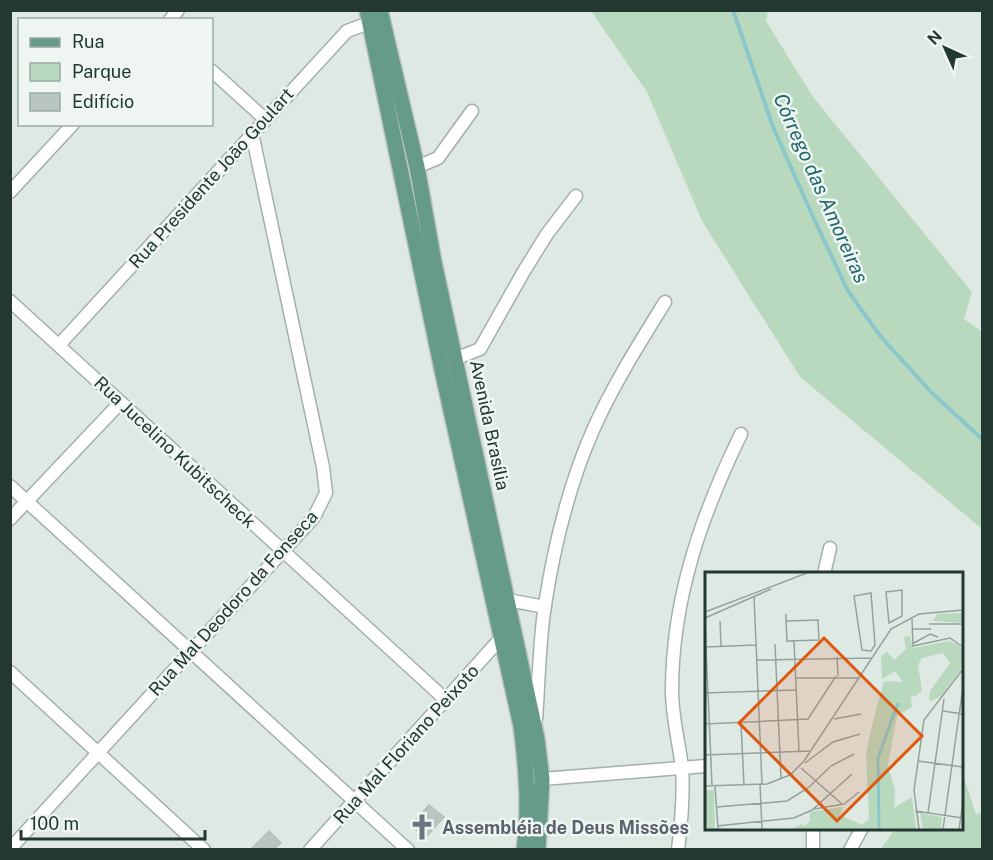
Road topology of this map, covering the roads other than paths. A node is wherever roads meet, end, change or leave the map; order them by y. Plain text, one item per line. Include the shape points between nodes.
1 (374, 15) edge
2 (213, 72) edge
3 (472, 111) dead end
4 (265, 119) junction
5 (71, 126) edge
6 (252, 133) junction
7 (417, 168) junction
8 (10, 192) edge
9 (576, 196) dead end
10 (10, 301) edge
11 (665, 303) dead end
12 (59, 345) junction
13 (455, 359) junction
14 (120, 403) junction
15 (741, 434) dead end
16 (10, 486) edge
17 (27, 501) junction
18 (10, 519) edge
19 (830, 548) dead end
20 (283, 551) junction
21 (824, 572) edge
22 (508, 600) junction
23 (545, 607) junction
24 (502, 637) junction
25 (190, 652) junction
26 (10, 672) edge
27 (446, 700) junction
28 (535, 726) junction
29 (98, 752) junction
30 (705, 766) edge
31 (682, 768) junction
32 (542, 778) junction
33 (354, 801) junction
34 (813, 830) edge
35 (861, 830) edge
36 (10, 849) edge
37 (204, 849) edge
38 (310, 849) edge
39 (408, 849) edge
40 (524, 849) edge
41 (538, 849) edge
42 (678, 849) edge
43 (813, 849) edge
44 (850, 849) edge

1 - 4 street, Rua Presidente João Goulart via 347,31
1 - 7 main road, Avenida Brasília
1 - 24 main road, Avenida Brasília via 448,402
2 - 4 street
3 - 7 street via 438,158
4 - 6 street, Rua Presidente João Goulart
5 - 8 street
6 - 12 street, Rua Presidente João Goulart
6 - 20 street, Rua Mal Deodoro da Fonseca via 326,493 314,517
7 - 13 main road, Avenida Brasília
9 - 13 street via 547,234 480,349
10 - 12 street, Rua Jucelino Kubitscheck
11 - 23 street via 619,378 593,430 557,541
12 - 14 street, Rua Jucelino Kubitscheck
13 - 22 main road, Avenida Brasília
14 - 17 street
14 - 20 street, Rua Jucelino Kubitscheck
15 - 31 street via 698,531 680,610 672,693
16 - 17 street
17 - 18 street
17 - 25 street
19 - 21 street
20 - 25 street, Rua Mal Deodoro da Fonseca
20 - 27 street, Rua Jucelino Kubitscheck
22 - 23 street
22 - 28 main road, Avenida Brasília
23 - 28 street
24 - 27 street, Rua Mal Floriano Peixoto
24 - 40 main road, Avenida Brasília via 525,759
25 - 29 street, Rua Mal Deodoro da Fonseca
25 - 33 street
26 - 29 street
27 - 33 street, Rua Mal Floriano Peixoto
28 - 32 main road, Avenida Brasília
29 - 36 street, Rua Mal Deodoro da Fonseca
29 - 37 street
30 - 31 street
31 - 32 street
31 - 42 street
32 - 41 main road, Avenida Brasília
33 - 38 street, Rua Mal Floriano Peixoto
33 - 39 street
34 - 43 street
35 - 44 street

